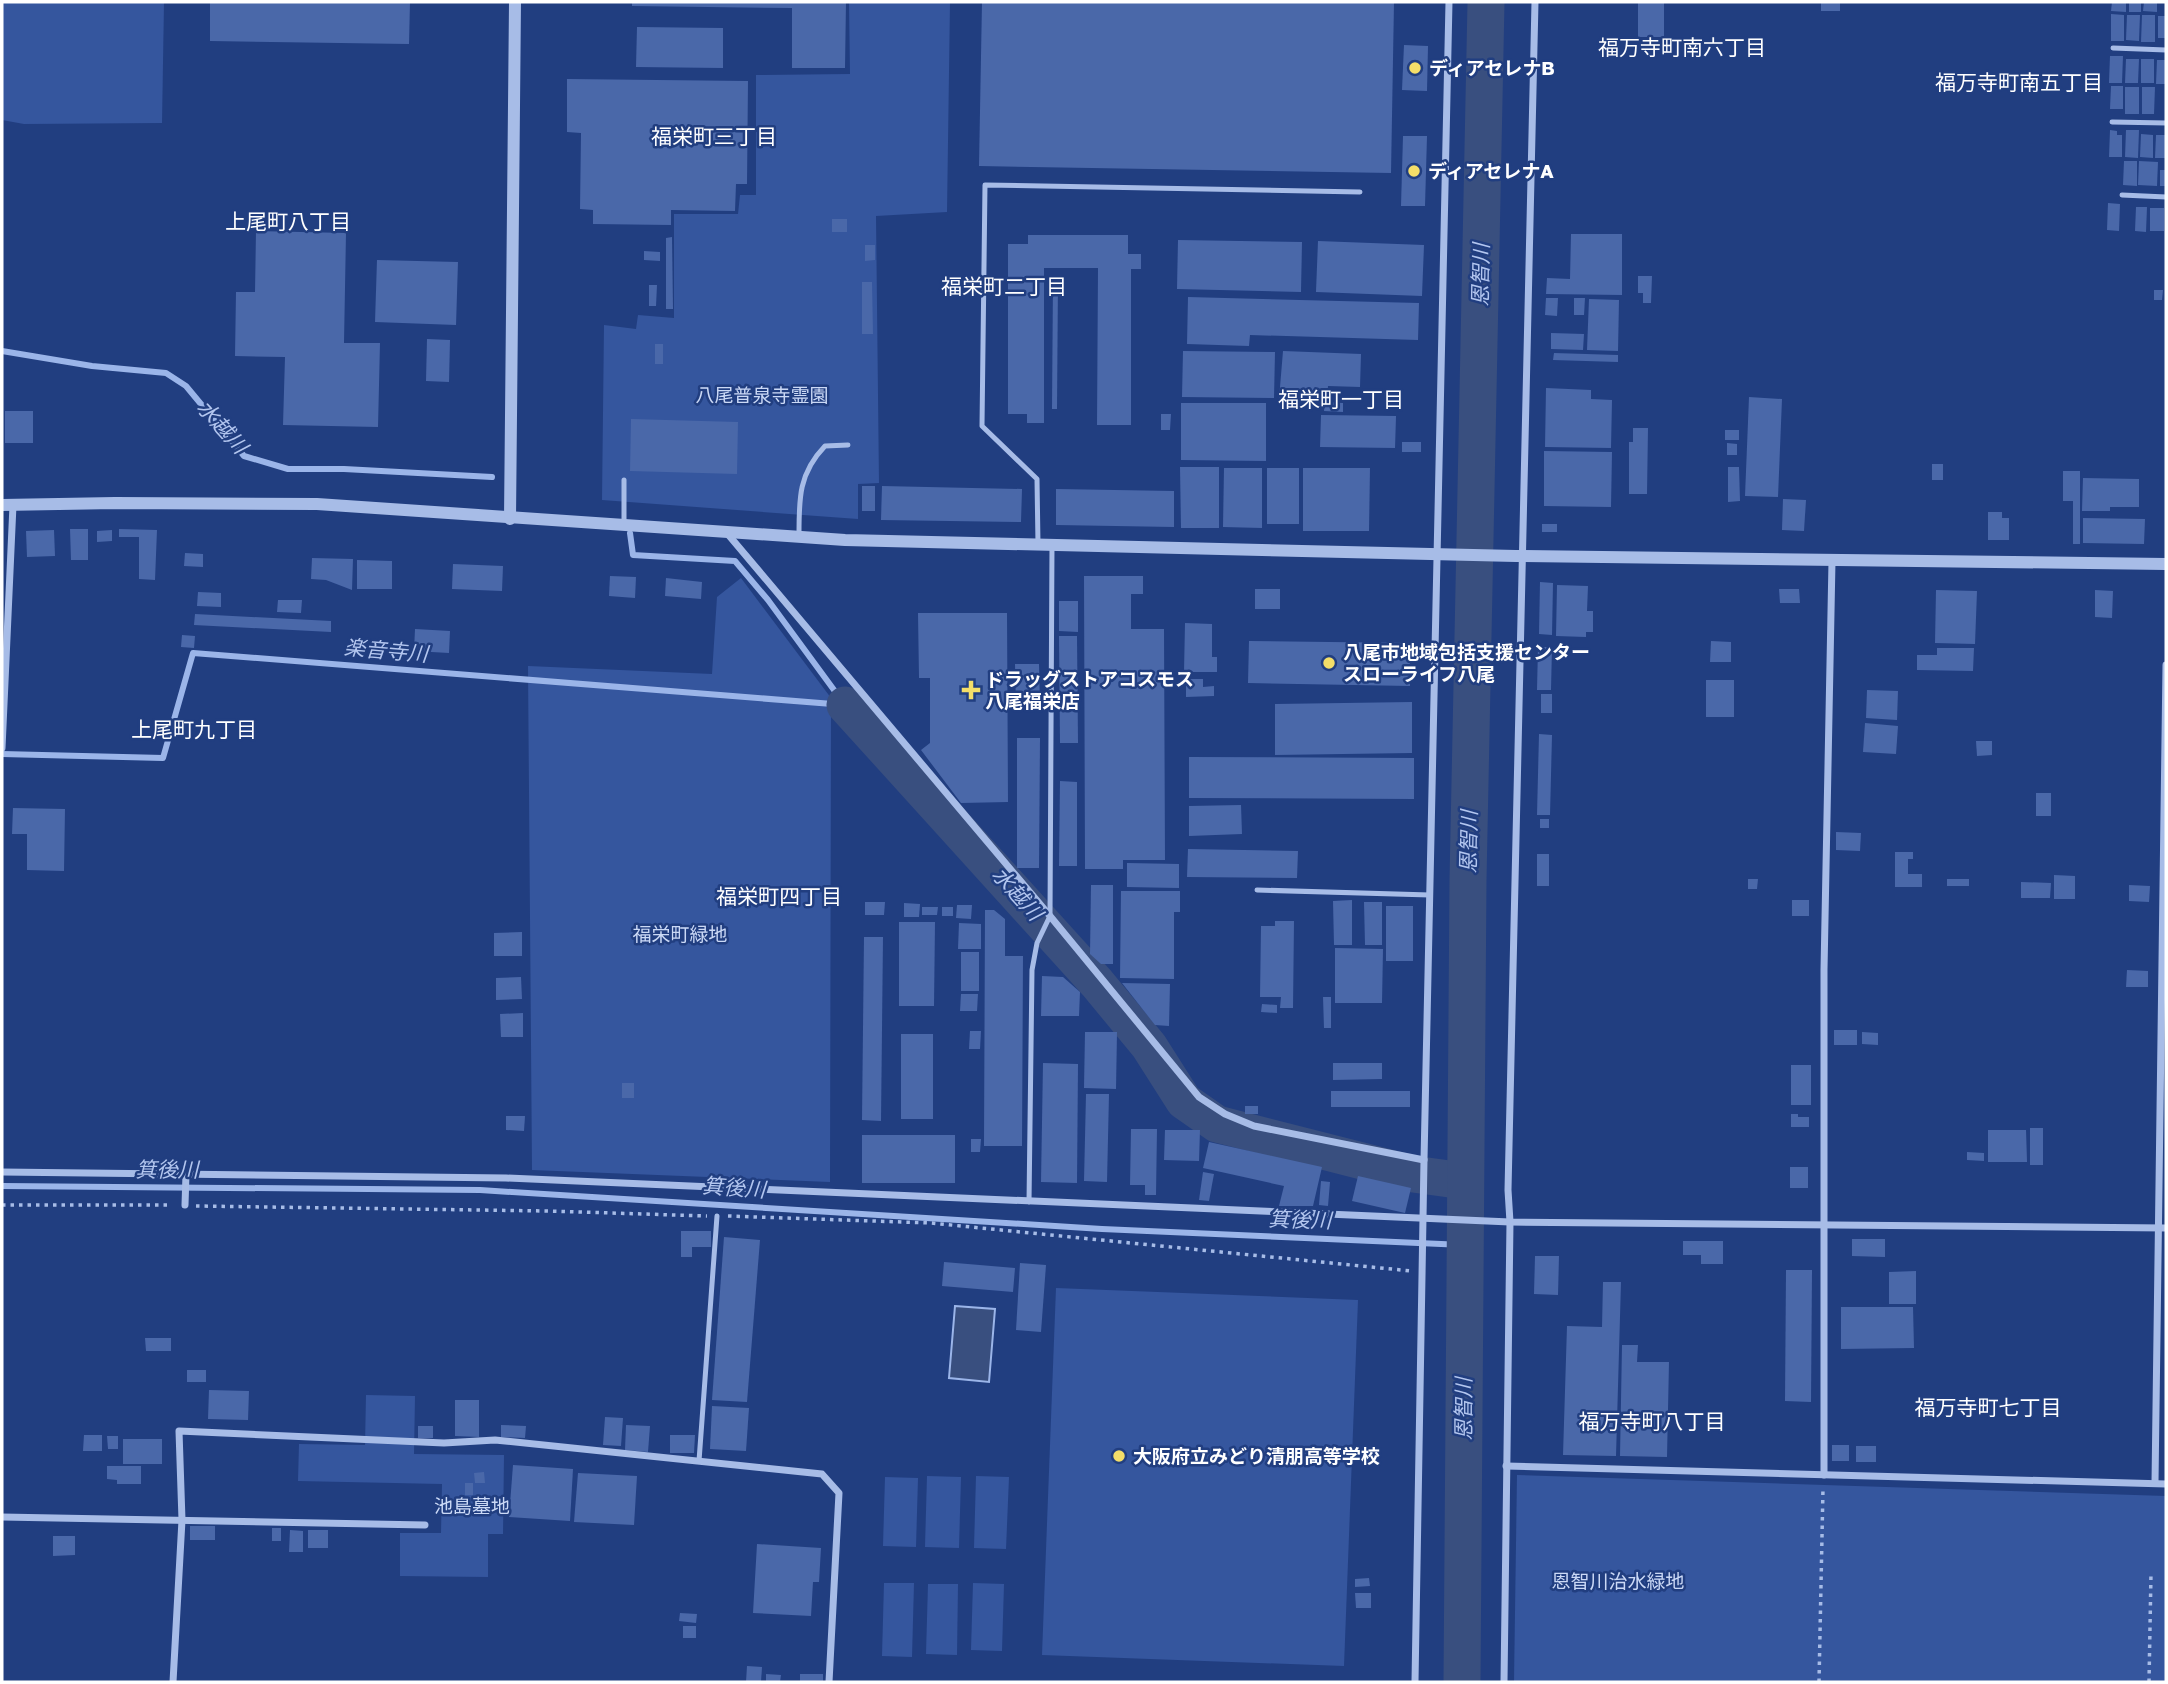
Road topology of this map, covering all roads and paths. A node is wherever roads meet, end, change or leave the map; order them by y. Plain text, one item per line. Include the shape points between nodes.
1 (515, 2) edge
2 (1449, 2) edge
3 (1535, 2) edge
4 (2113, 48) dead end
5 (2166, 50) edge
6 (2112, 122) dead end
7 (2166, 123) edge
8 (1360, 192) dead end
9 (2122, 195) dead end
10 (2166, 197) edge
11 (848, 446) dead end
12 (624, 480) dead end
13 (7, 505) edge
14 (510, 519) junction
15 (624, 525) junction
16 (725, 532) junction
17 (799, 537) junction
18 (1038, 544) junction
19 (1052, 545) junction
20 (1444, 554) junction
21 (1520, 556) junction
22 (1832, 561) junction
23 (2166, 564) edge
24 (2166, 665) edge
25 (2, 748) edge
26 (1257, 890) dead end
27 (1430, 895) junction
28 (1049, 918) junction
29 (1424, 1163) junction
30 (2, 1172) edge
31 (186, 1174) junction
32 (1029, 1202) junction
33 (185, 1205) dead end
34 (717, 1216) dead end
35 (1423, 1220) junction
36 (1506, 1222) junction
37 (1825, 1226) junction
38 (2163, 1228) edge
39 (699, 1461) junction
40 (1506, 1466) junction
41 (1824, 1475) junction
42 (2155, 1483) junction
43 (2166, 1484) edge
44 (2, 1517) edge
45 (182, 1520) junction
46 (425, 1525) dead end
47 (2151, 1573) dead end
48 (173, 1682) edge
49 (828, 1682) edge
50 (1415, 1682) edge
51 (1504, 1682) edge
52 (1819, 1682) edge
53 (2149, 1682) edge

1 - 14 street
2 - 20 street
3 - 21 street
4 - 5 lane
6 - 7 lane
8 - 18 lane via 985,186 982,426 1037,478
9 - 10 lane
11 - 17 lane via 825,446 812,460 799,496
12 - 15 lane
13 - 14 street via 317,504
13 - 25 street
14 - 15 street
15 - 16 street
16 - 17 street
16 - 28 street
17 - 18 street
18 - 19 street
19 - 20 street
19 - 28 lane
20 - 21 street
20 - 27 street
21 - 22 street
21 - 36 street
22 - 23 street
22 - 37 street via 1824,970
24 - 38 street
26 - 27 lane
27 - 29 street
28 - 29 street via 1199,1097 1225,1114 1254,1126
28 - 32 lane via 1037,943 1032,970
29 - 35 street
30 - 31 street
31 - 32 street via 506,1178
31 - 33 street
32 - 35 street
34 - 39 lane
35 - 36 street
35 - 50 street
36 - 37 street
36 - 40 street
37 - 38 street
37 - 41 street
38 - 42 street
39 - 45 street via 495,1440 444,1443 179,1431
39 - 49 street via 822,1474 839,1493
40 - 41 street
40 - 51 street
41 - 42 street
41 - 52 path
42 - 43 street
44 - 45 street
45 - 46 street
45 - 48 street
47 - 53 path

